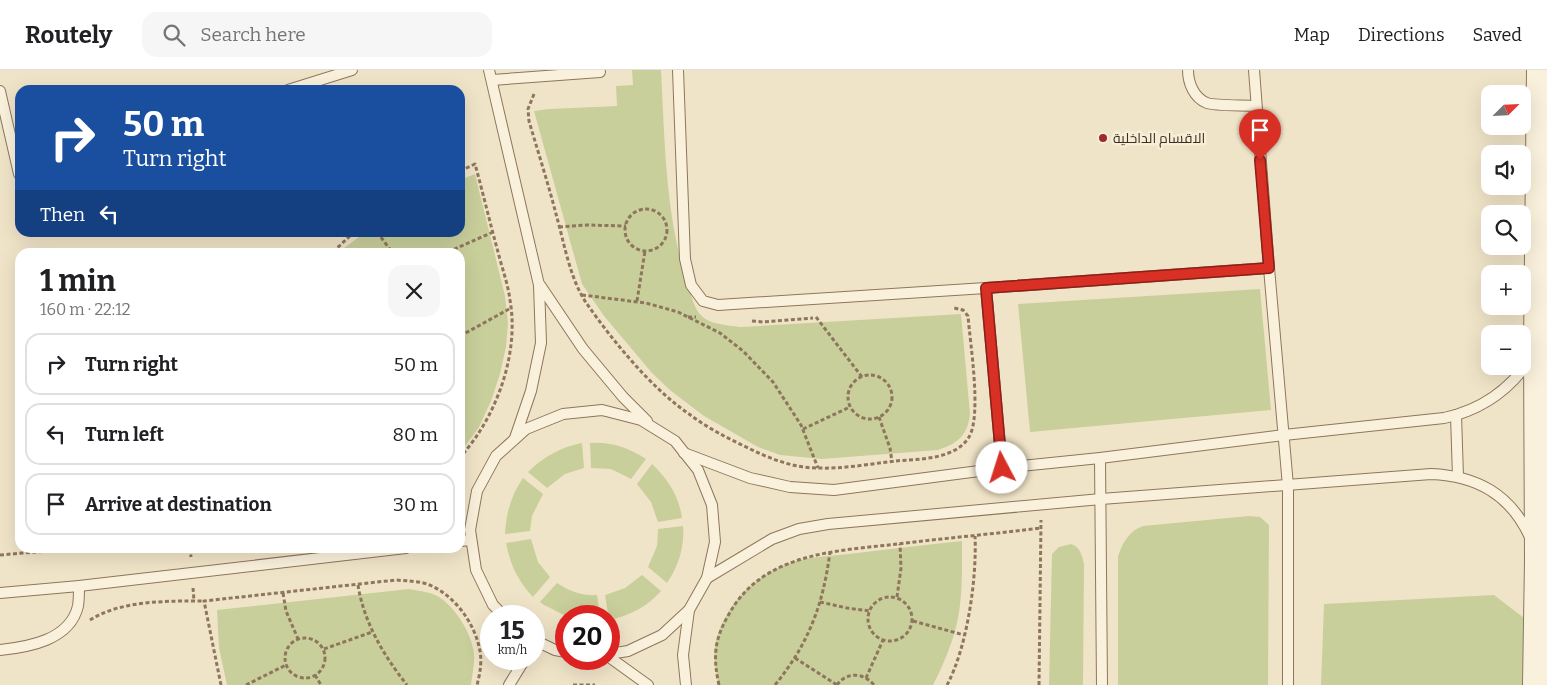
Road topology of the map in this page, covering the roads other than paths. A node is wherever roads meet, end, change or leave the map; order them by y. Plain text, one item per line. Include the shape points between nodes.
1 (352, 70) edge
2 (678, 70) edge
3 (1188, 70) edge
4 (1254, 70) edge
5 (1539, 70) edge
6 (600, 72) dead end
7 (490, 75) edge
8 (304, 85) edge
9 (0, 91) edge
10 (1256, 106) junction
11 (15, 157) edge
12 (1269, 268) junction
13 (539, 285) junction
14 (986, 288) junction
15 (1536, 348) junction
16 (1456, 416) junction
17 (655, 429) junction
18 (1284, 435) junction
19 (513, 441) junction
20 (684, 453) junction
21 (1100, 458) junction
22 (1002, 468) junction
23 (1458, 477) junction
24 (1288, 486) junction
25 (1101, 499) junction
26 (471, 540) junction
27 (465, 541) edge
28 (363, 553) edge
29 (1537, 560) junction
30 (707, 578) junction
31 (79, 586) junction
32 (0, 592) edge
33 (493, 605) edge
34 (689, 610) junction
35 (0, 650) edge
36 (620, 653) edge
37 (620, 663) edge
38 (519, 670) edge
39 (510, 685) edge
40 (648, 685) edge
41 (686, 685) edge
42 (1102, 685) edge
43 (1288, 685) edge
44 (1535, 685) edge

1 - 8 lane
2 - 14 lane via 685,259 691,285 703,301 718,305
3 - 10 lane via 1194,94 1207,103
4 - 10 lane
5 - 15 street
6 - 7 lane
7 - 13 lane
9 - 11 lane
10 - 12 lane
12 - 14 lane
12 - 18 lane
13 - 17 lane via 583,349
13 - 19 lane via 541,343 531,391
14 - 22 lane
15 - 16 lane via 1516,378 1499,394
15 - 29 street
16 - 18 lane
16 - 23 lane
17 - 19 lane via 641,420 602,410 563,414 526,429
17 - 20 lane via 675,441
18 - 21 lane
18 - 24 lane
19 - 26 lane via 496,456 477,491
20 - 22 lane via 750,478 790,487 834,490
20 - 30 lane via 698,470 712,505 715,542
21 - 22 lane
21 - 25 lane
23 - 24 lane via 1431,474
23 - 29 lane via 1484,486 1513,510 1524,525
24 - 25 lane
24 - 43 lane
25 - 30 lane via 828,524 772,539
25 - 42 lane
26 - 27 lane
26 - 33 lane via 476,570
28 - 31 lane
29 - 44 street
30 - 34 lane
31 - 32 lane
31 - 35 lane via 78,606 64,630 23,648
34 - 36 lane via 662,635
34 - 41 lane via 683,655
37 - 40 lane
38 - 39 lane

